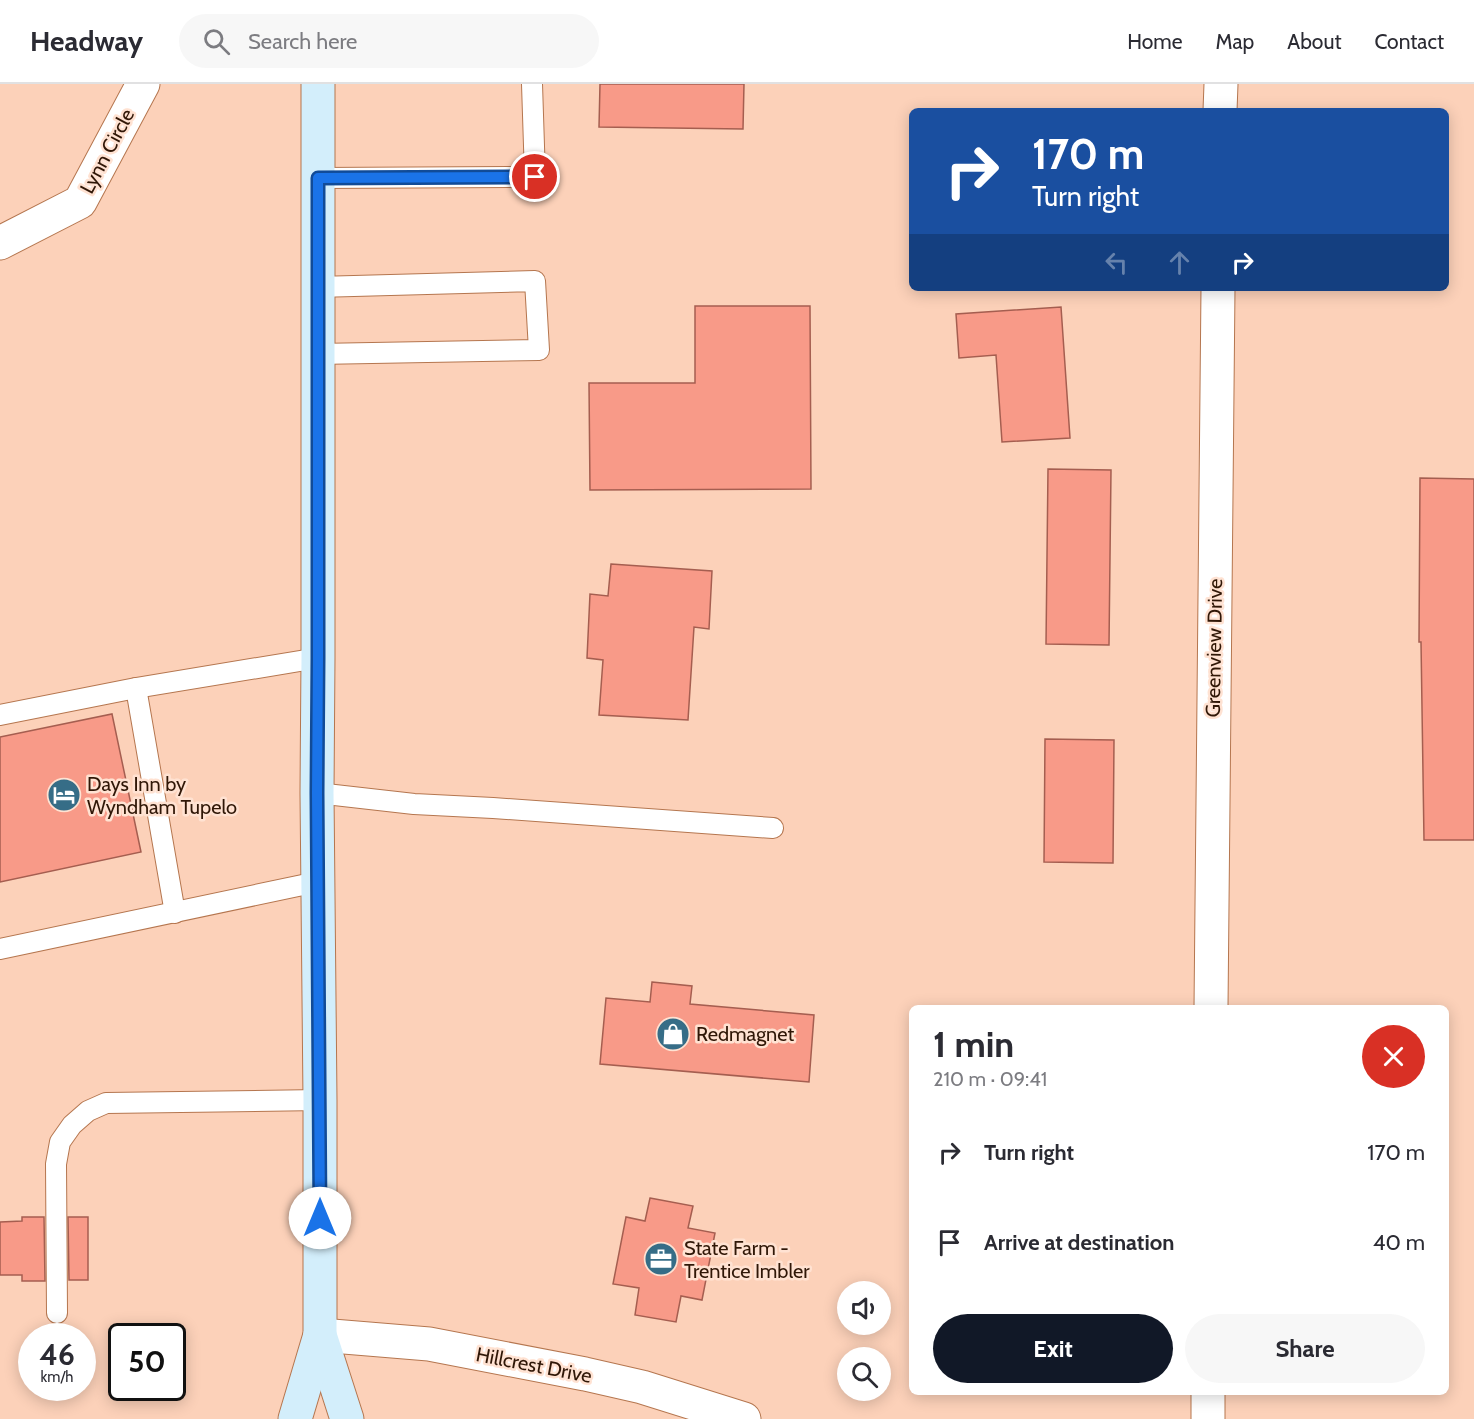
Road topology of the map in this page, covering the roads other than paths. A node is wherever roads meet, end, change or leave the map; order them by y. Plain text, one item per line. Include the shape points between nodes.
1 (143, 84) edge
2 (318, 84) edge
3 (532, 84) edge
4 (1221, 84) edge
5 (1220, 108) edge
6 (318, 178) junction
7 (0, 243) edge
8 (317, 287) junction
9 (1218, 291) edge
10 (317, 354) junction
11 (318, 658) junction
12 (136, 688) junction
13 (0, 715) edge
14 (317, 793) junction
15 (773, 828) dead end
16 (317, 882) junction
17 (175, 913) junction
18 (0, 950) edge
19 (1211, 1005) edge
20 (320, 1100) junction
21 (57, 1313) dead end
22 (320, 1335) junction
23 (1208, 1395) edge
24 (295, 1419) edge
25 (347, 1419) edge
26 (744, 1419) edge
27 (1208, 1419) edge

1 - 7 street, Lynn Circle via 80,202
2 - 6 main road
3 - 6 lane via 535,177
4 - 5 street
6 - 8 main road
8 - 10 main road
8 - 10 lane via 536,281 539,350
9 - 19 street, Greenview Drive
10 - 11 main road
11 - 12 lane
11 - 14 main road
12 - 13 lane
12 - 17 lane
14 - 15 lane via 414,804
14 - 16 main road
16 - 17 lane
16 - 20 main road
17 - 18 lane
20 - 21 lane via 106,1103 88,1111 60,1142 56,1164
20 - 22 main road
22 - 24 main road
22 - 25 main road
22 - 26 street, Hillcrest Drive via 429,1344 585,1374 642,1387
23 - 27 street

